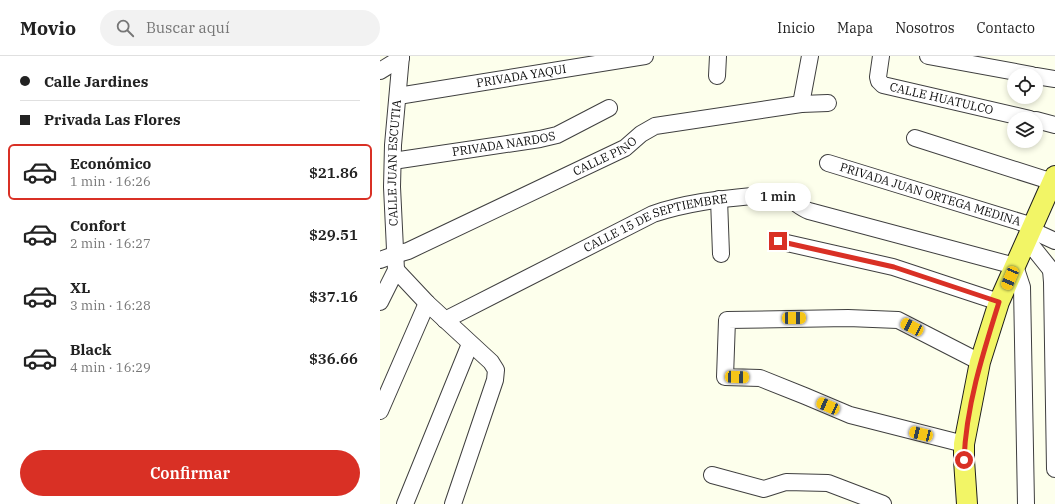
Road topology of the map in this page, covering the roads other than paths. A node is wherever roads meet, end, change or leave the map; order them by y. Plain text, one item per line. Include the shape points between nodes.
1 (645, 56) edge
2 (718, 56) edge
3 (810, 56) edge
4 (881, 56) edge
5 (928, 56) edge
6 (401, 57) edge
7 (1007, 70) edge
8 (380, 71) edge
9 (717, 76) dead end
10 (1043, 77) edge
11 (1055, 79) edge
12 (398, 96) junction
13 (828, 103) dead end
14 (801, 104) junction
15 (609, 108) dead end
16 (1007, 114) edge
17 (1043, 122) edge
18 (1055, 125) edge
19 (915, 138) dead end
20 (389, 153) edge
21 (828, 163) dead end
22 (1053, 184) edge
23 (386, 191) edge
24 (719, 198) junction
25 (1031, 232) junction
26 (778, 241) dead end
27 (1055, 241) edge
28 (721, 254) dead end
29 (390, 262) edge
30 (1015, 266) junction
31 (1053, 271) edge
32 (380, 302) edge
33 (999, 302) junction
34 (427, 303) junction
35 (445, 320) junction
36 (470, 344) junction
37 (980, 362) junction
38 (380, 412) edge
39 (964, 444) junction
40 (1055, 469) edge
41 (712, 475) dead end
42 (405, 504) edge
43 (453, 504) edge
44 (883, 504) edge
45 (967, 504) edge
46 (1026, 504) edge

1 - 12 street, PRIVADA YAQUI
2 - 9 street
3 - 14 street
4 - 16 street, CALLE HUATULCO via 878,74 883,85
5 - 7 street
6 - 8 street
6 - 12 street, CALLE JUAN ESCUTIA
10 - 11 street
12 - 20 street, CALLE JUAN ESCUTIA
13 - 14 street, CALLE PINO
14 - 29 street, CALLE PINO via 655,126 625,148
15 - 20 street, PRIVADA NARDOS via 557,134 540,139
17 - 18 street
19 - 22 street
20 - 23 street, CALLE JUAN ESCUTIA
21 - 25 street, PRIVADA JUAN ORTEGA MEDINA
22 - 25 main road
23 - 29 street, CALLE JUAN ESCUTIA
24 - 28 street
24 - 30 street, CALLE 15 DE SEPTIEMBRE via 778,194 788,197 809,211
24 - 35 street, CALLE 15 DE SEPTIEMBRE via 653,214
25 - 27 street, PRIVADA JUAN ORTEGA MEDINA
25 - 30 main road
25 - 31 street
26 - 33 street via 894,267
29 - 32 street, CALLE JUAN ESCUTIA
29 - 34 street
30 - 33 main road
30 - 46 street via 1022,287
31 - 40 street
33 - 37 main road
34 - 35 street
34 - 38 street
35 - 36 street
36 - 42 street
36 - 43 street via 491,362 496,370 495,380
37 - 39 main road
37 - 39 street via 898,320 727,320 725,377 760,378 850,415
39 - 45 main road
41 - 44 street via 764,489 786,482 828,484

